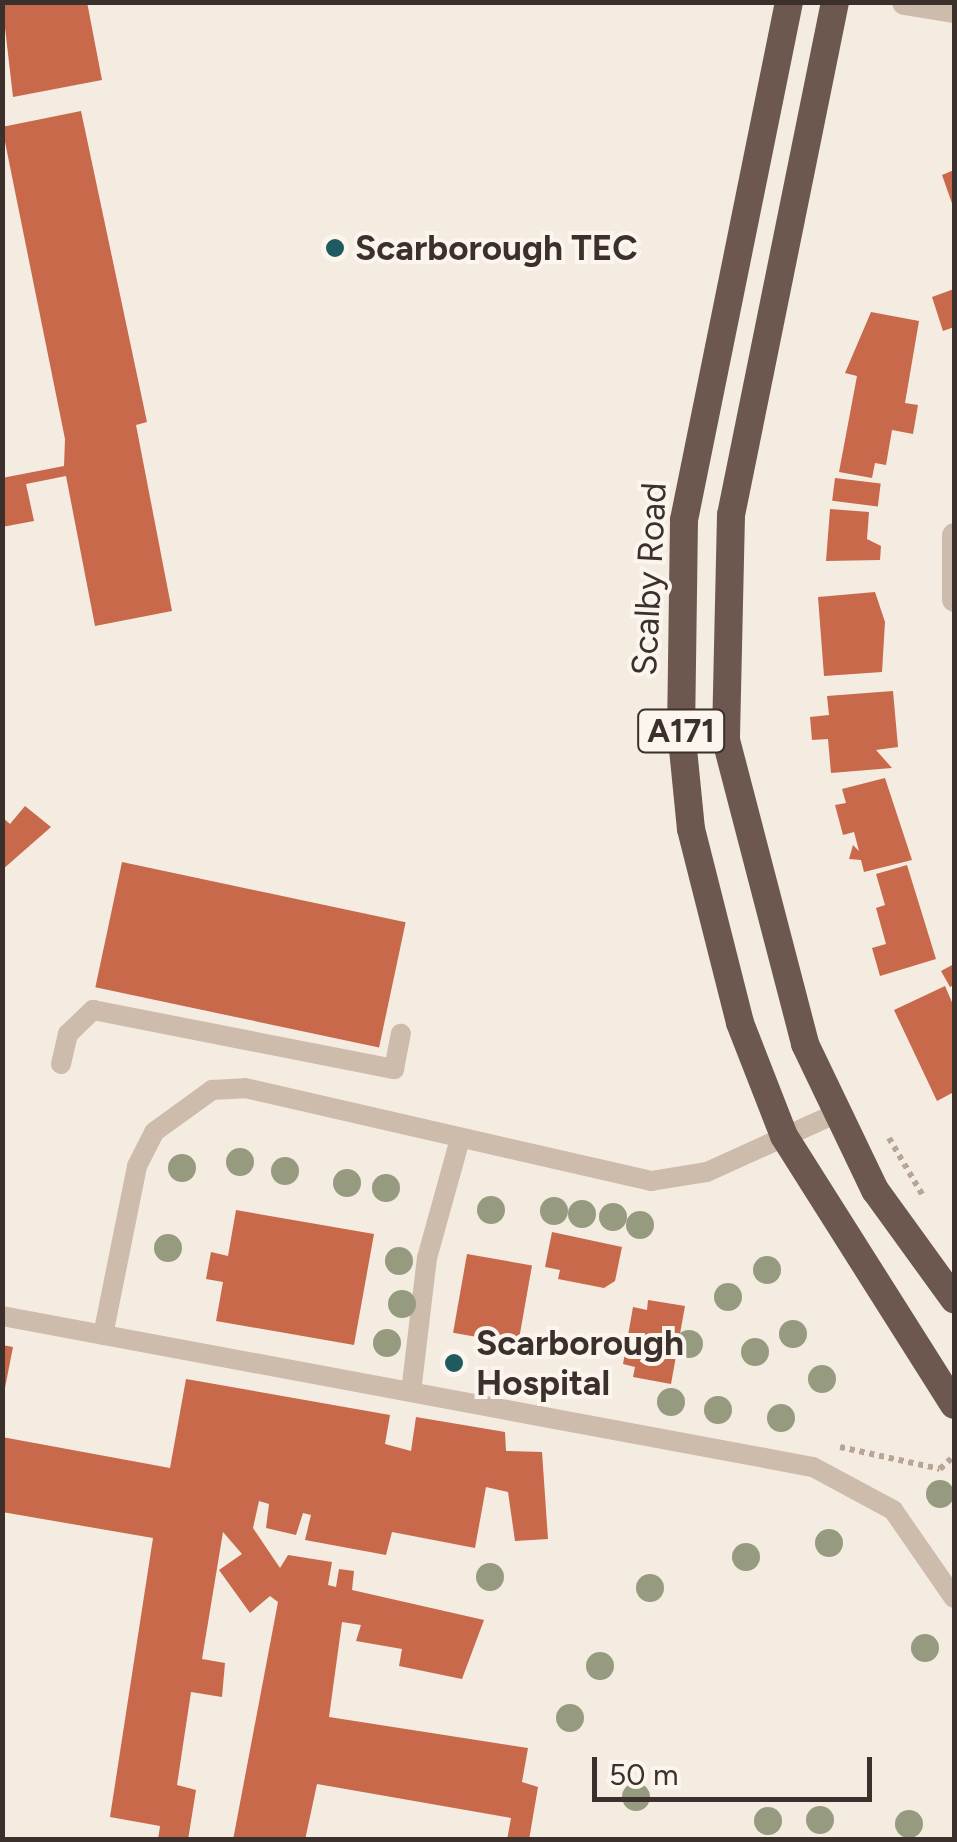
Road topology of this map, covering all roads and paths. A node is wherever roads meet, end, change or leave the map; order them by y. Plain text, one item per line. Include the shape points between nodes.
1 (788, 2) edge
2 (835, 2) edge
3 (904, 2) edge
4 (954, 10) edge
5 (954, 536) edge
6 (954, 599) edge
7 (401, 1034) dead end
8 (61, 1064) dead end
9 (839, 1112) junction
10 (886, 1131) dead end
11 (784, 1136) junction
12 (460, 1139) junction
13 (935, 1216) dead end
14 (954, 1299) edge
15 (2, 1316) edge
16 (103, 1335) junction
17 (412, 1392) junction
18 (954, 1404) edge
19 (954, 1456) edge
20 (813, 1467) junction
21 (954, 1598) edge

1 - 11 highway, Scalby Road / A171 via 690,484 679,630 690,829 740,1022
2 - 9 highway, A171 via 731,515 723,640 726,740 756,878 805,1044
3 - 4 street
5 - 6 street
7 - 8 lane via 394,1068 92,1010 68,1034
9 - 11 lane
9 - 14 highway, A171 via 875,1190
10 - 13 path
11 - 12 lane via 706,1172 650,1181
11 - 18 highway, Scalby Road / A171
12 - 16 lane via 244,1088 195,1100 154,1132 137,1166
12 - 17 lane via 428,1258
15 - 16 lane
16 - 17 lane
17 - 20 lane
19 - 20 path via 940,1469 814,1441
20 - 21 lane via 893,1510

